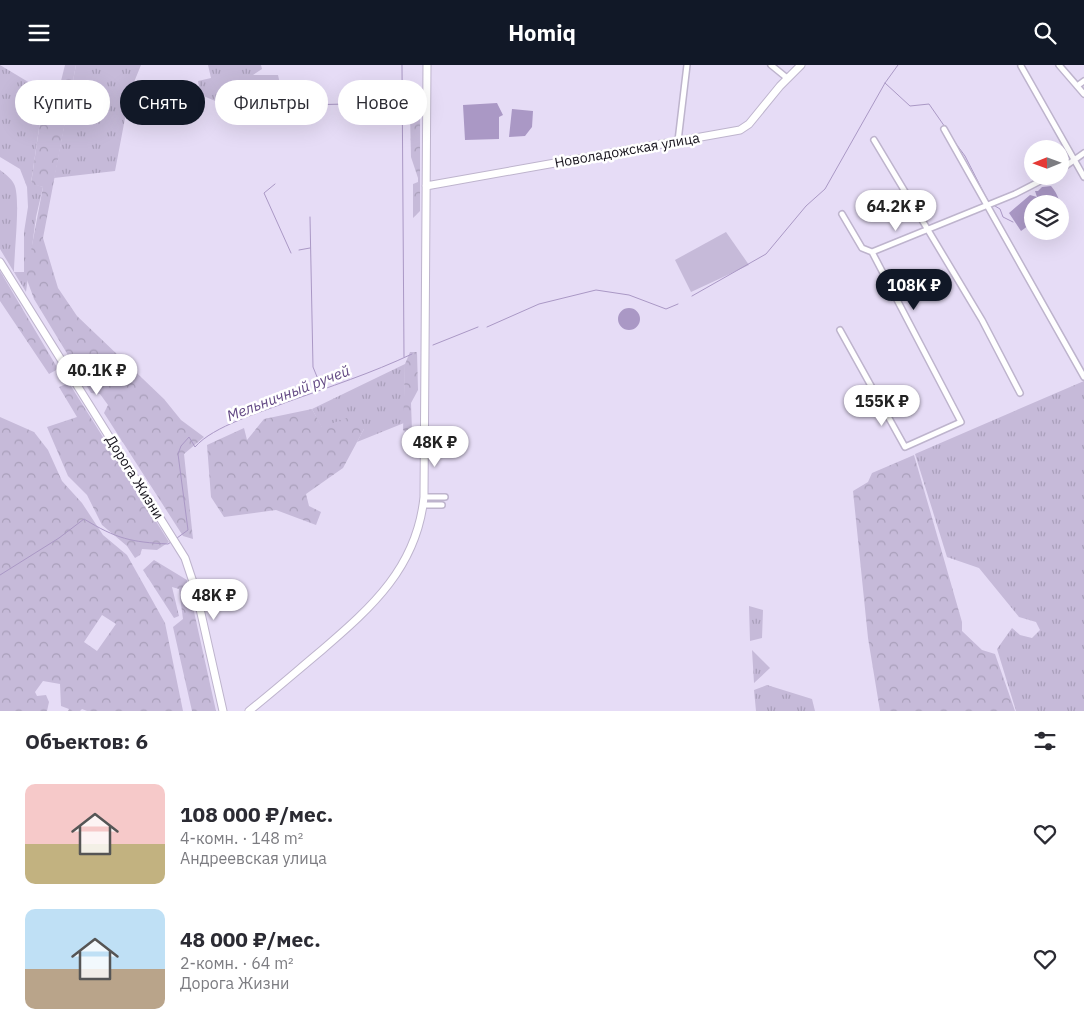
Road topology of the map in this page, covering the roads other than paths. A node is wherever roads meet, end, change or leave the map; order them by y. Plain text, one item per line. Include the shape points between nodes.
1 (427, 65) edge
2 (687, 65) edge
3 (771, 65) edge
4 (801, 65) edge
5 (1059, 65) edge
6 (1021, 66) edge
7 (787, 78) junction
8 (1084, 81) edge
9 (1077, 87) junction
10 (1084, 94) edge
11 (944, 129) dead end
12 (874, 140) dead end
13 (678, 141) junction
14 (1084, 153) edge
15 (1075, 161) junction
16 (1069, 165) edge
17 (1084, 177) edge
18 (426, 185) junction
19 (1030, 185) edge
20 (987, 205) junction
21 (842, 215) dead end
22 (928, 231) junction
23 (872, 253) junction
24 (0, 262) edge
25 (840, 330) dead end
26 (1084, 377) edge
27 (1020, 393) dead end
28 (424, 497) junction
29 (445, 497) dead end
30 (423, 505) junction
31 (442, 505) dead end
32 (223, 711) edge
33 (249, 711) edge

1 - 18 main road
2 - 13 street
3 - 7 street
4 - 7 main road, Новоладожская улица
5 - 9 street
6 - 15 street
7 - 13 main road, Новоладожская улица via 745,127 734,132
8 - 9 street
9 - 10 street
11 - 20 street
12 - 22 street
13 - 18 main road, Новоладожская улица
14 - 15 street
15 - 16 street
15 - 17 street
18 - 28 main road
19 - 20 street
20 - 22 street
20 - 26 street
21 - 23 street via 862,248
22 - 23 street
22 - 27 street via 982,320
23 - 25 street via 961,422 905,447
24 - 32 main road, Дорога Жизни via 185,558 196,591
28 - 29 street
28 - 30 main road
30 - 31 street
30 - 33 main road via 406,558 379,598

